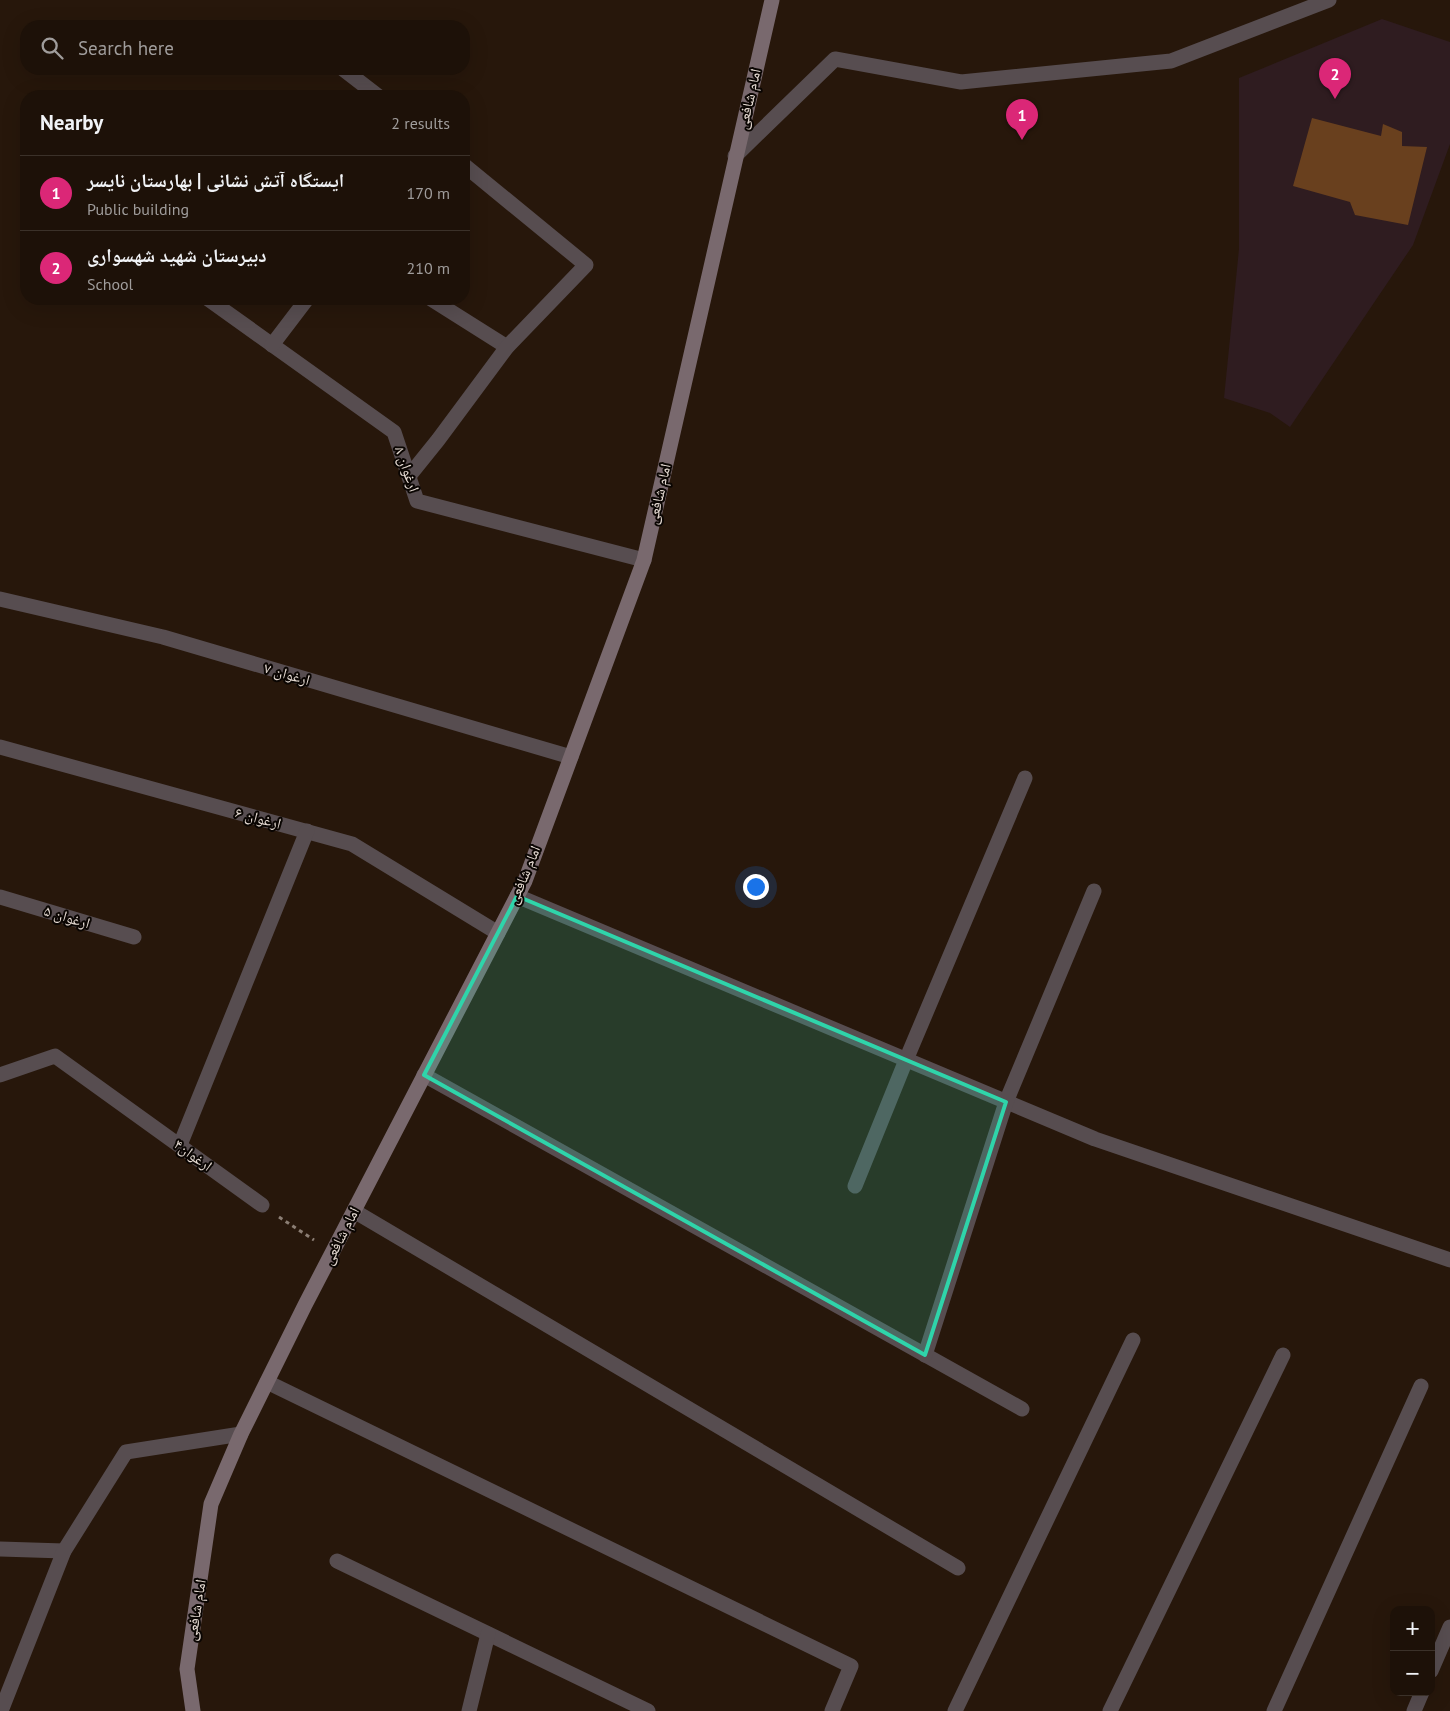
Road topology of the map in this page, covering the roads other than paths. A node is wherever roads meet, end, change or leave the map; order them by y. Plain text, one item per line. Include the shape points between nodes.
1 (772, 0) edge
2 (1329, 0) edge
3 (351, 75) edge
4 (370, 90) edge
5 (735, 156) junction
6 (470, 171) edge
7 (216, 305) edge
8 (303, 305) edge
9 (440, 305) edge
10 (272, 345) junction
11 (507, 347) junction
12 (409, 476) junction
13 (644, 560) junction
14 (0, 599) edge
15 (0, 747) edge
16 (571, 757) junction
17 (1025, 778) dead end
18 (307, 831) junction
19 (1094, 891) dead end
20 (517, 896) junction
21 (0, 897) edge
22 (498, 933) junction
23 (134, 937) dead end
24 (906, 1060) junction
25 (0, 1075) edge
26 (424, 1075) junction
27 (1006, 1102) junction
28 (180, 1145) junction
29 (855, 1186) dead end
30 (262, 1206) road end
31 (354, 1211) junction
32 (1450, 1260) edge
33 (1134, 1340) dead end
34 (1283, 1354) dead end
35 (925, 1355) junction
36 (267, 1382) junction
37 (1421, 1386) dead end
38 (1022, 1409) dead end
39 (241, 1434) junction
40 (0, 1548) edge
41 (64, 1551) junction
42 (337, 1561) dead end
43 (958, 1568) dead end
44 (1450, 1628) edge
45 (488, 1634) junction
46 (1435, 1662) edge
47 (1420, 1696) edge
48 (0, 1711) edge
49 (193, 1711) edge
50 (469, 1711) edge
51 (648, 1711) edge
52 (832, 1711) edge
53 (955, 1711) edge
54 (1110, 1711) edge
55 (1274, 1711) edge
56 (1414, 1711) edge

1 - 5 main road, امام شافعی
2 - 5 street via 1171,61 961,82 835,59
3 - 4 street
5 - 13 main road, امام شافعی
6 - 11 street via 586,265
7 - 10 street, ارغوان ۸
8 - 10 street
9 - 11 street
10 - 12 street, ارغوان ۸ via 394,432
11 - 12 street
12 - 13 street, ارغوان ۸ via 417,501
13 - 16 main road, امام شافعی
14 - 16 street, ارغوان ۷ via 163,638
15 - 18 street, ارغوان ۶
16 - 20 main road, امام شافعی
17 - 24 street
18 - 22 street, ارغوان ۶ via 352,844
18 - 28 street
19 - 27 street
20 - 22 main road, امام شافعی
20 - 24 street
21 - 23 street, ارغوان ۵
22 - 26 main road, امام شافعی
24 - 27 street
24 - 29 street
25 - 28 street, ارغوان۴ via 55,1056
26 - 31 main road, امام شافعی
26 - 35 street
27 - 32 street via 1095,1139
27 - 35 street
28 - 30 street, ارغوان۴
31 - 36 main road, امام شافعی
31 - 43 street
33 - 53 street
34 - 54 street
35 - 38 street
36 - 39 main road, امام شافعی
36 - 52 street via 851,1666
37 - 55 street
39 - 41 street via 126,1452
39 - 49 main road, امام شافعی via 212,1504 187,1670
40 - 41 street
41 - 48 street
42 - 45 street
44 - 46 street
45 - 50 street
45 - 51 street
47 - 56 street

